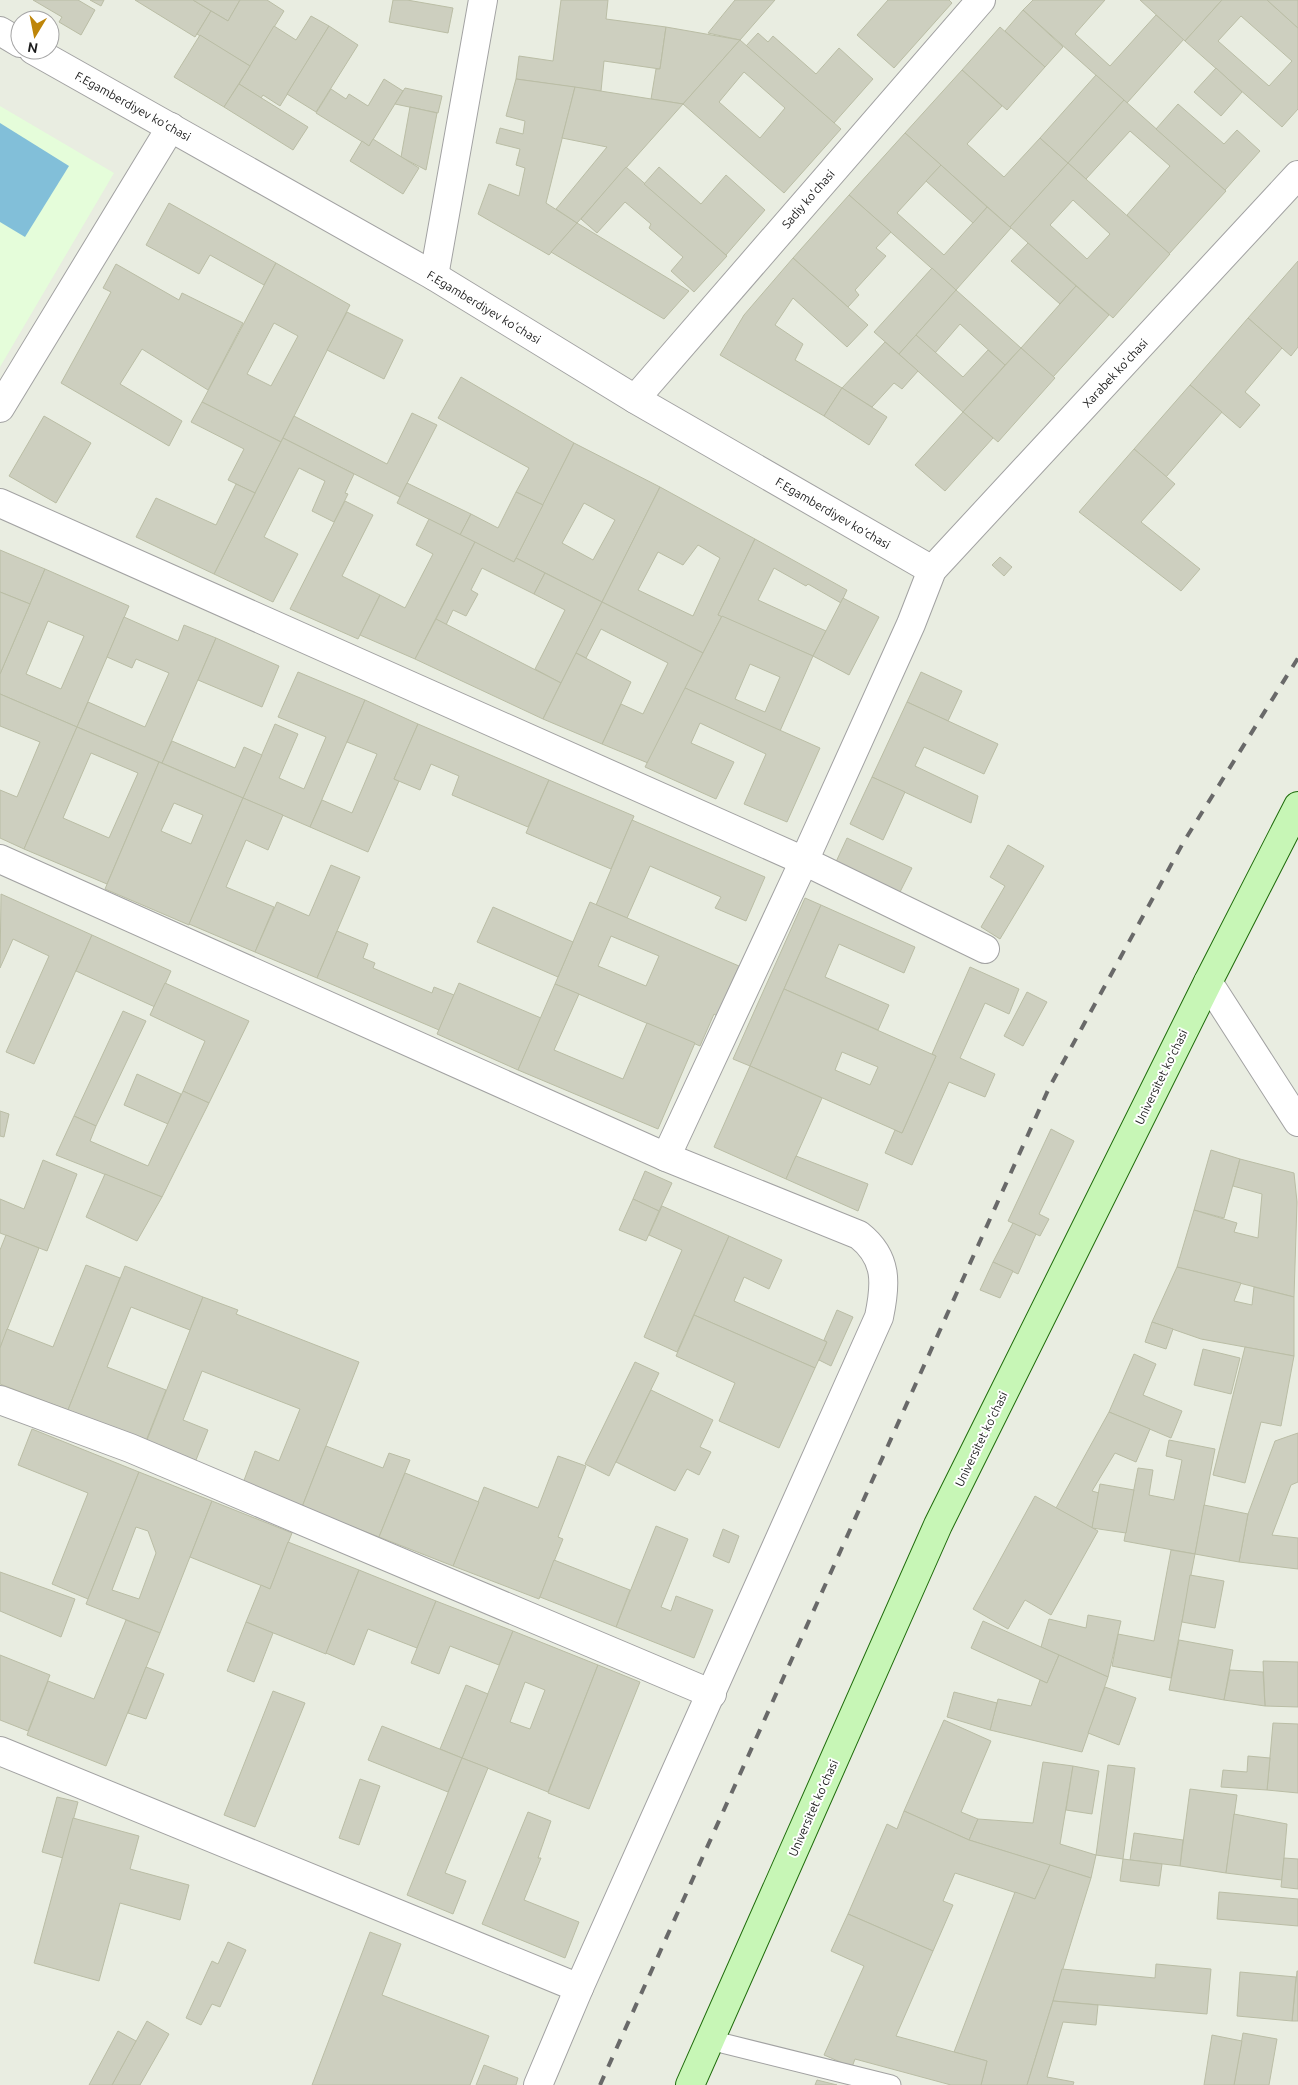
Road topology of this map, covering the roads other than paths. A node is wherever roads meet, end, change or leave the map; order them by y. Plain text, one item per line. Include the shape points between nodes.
1 (483, 0) edge
2 (981, 0) edge
3 (51, 60) edge
4 (171, 126) junction
5 (1298, 175) edge
6 (434, 276) junction
7 (635, 398) junction
8 (0, 408) edge
9 (0, 503) edge
10 (932, 570) junction
11 (1298, 806) edge
12 (0, 859) edge
13 (804, 861) junction
14 (986, 949) dead end
15 (1208, 982) junction
16 (1298, 1122) edge
17 (666, 1157) junction
18 (0, 1400) edge
19 (712, 1694) junction
20 (0, 1751) edge
21 (579, 1988) junction
22 (710, 2040) junction
23 (538, 2085) edge
24 (690, 2085) edge
25 (891, 2085) edge

1 - 6 street
2 - 7 street, Sadiy ko'chasi
3 - 4 street, F.Egamberdiyev kо‘chasi
4 - 6 street, F.Egamberdiyev kо‘chasi
4 - 8 street
5 - 10 street, Xarabek ko'chasi
6 - 7 street, F.Egamberdiyev kо‘chasi
7 - 10 street, F.Egamberdiyev kо‘chasi
9 - 13 street
10 - 13 street via 911,624
11 - 15 main road, Universitet kо‘chasi
12 - 17 street
13 - 14 street
13 - 17 street
15 - 16 street
15 - 22 main road, Universitet kо‘chasi via 938,1525
17 - 19 street via 859,1235 876,1253 884,1275 879,1317
18 - 19 street via 130,1448
19 - 21 street
20 - 21 street
21 - 23 street
22 - 24 main road, Universitet kо‘chasi
22 - 25 lane

